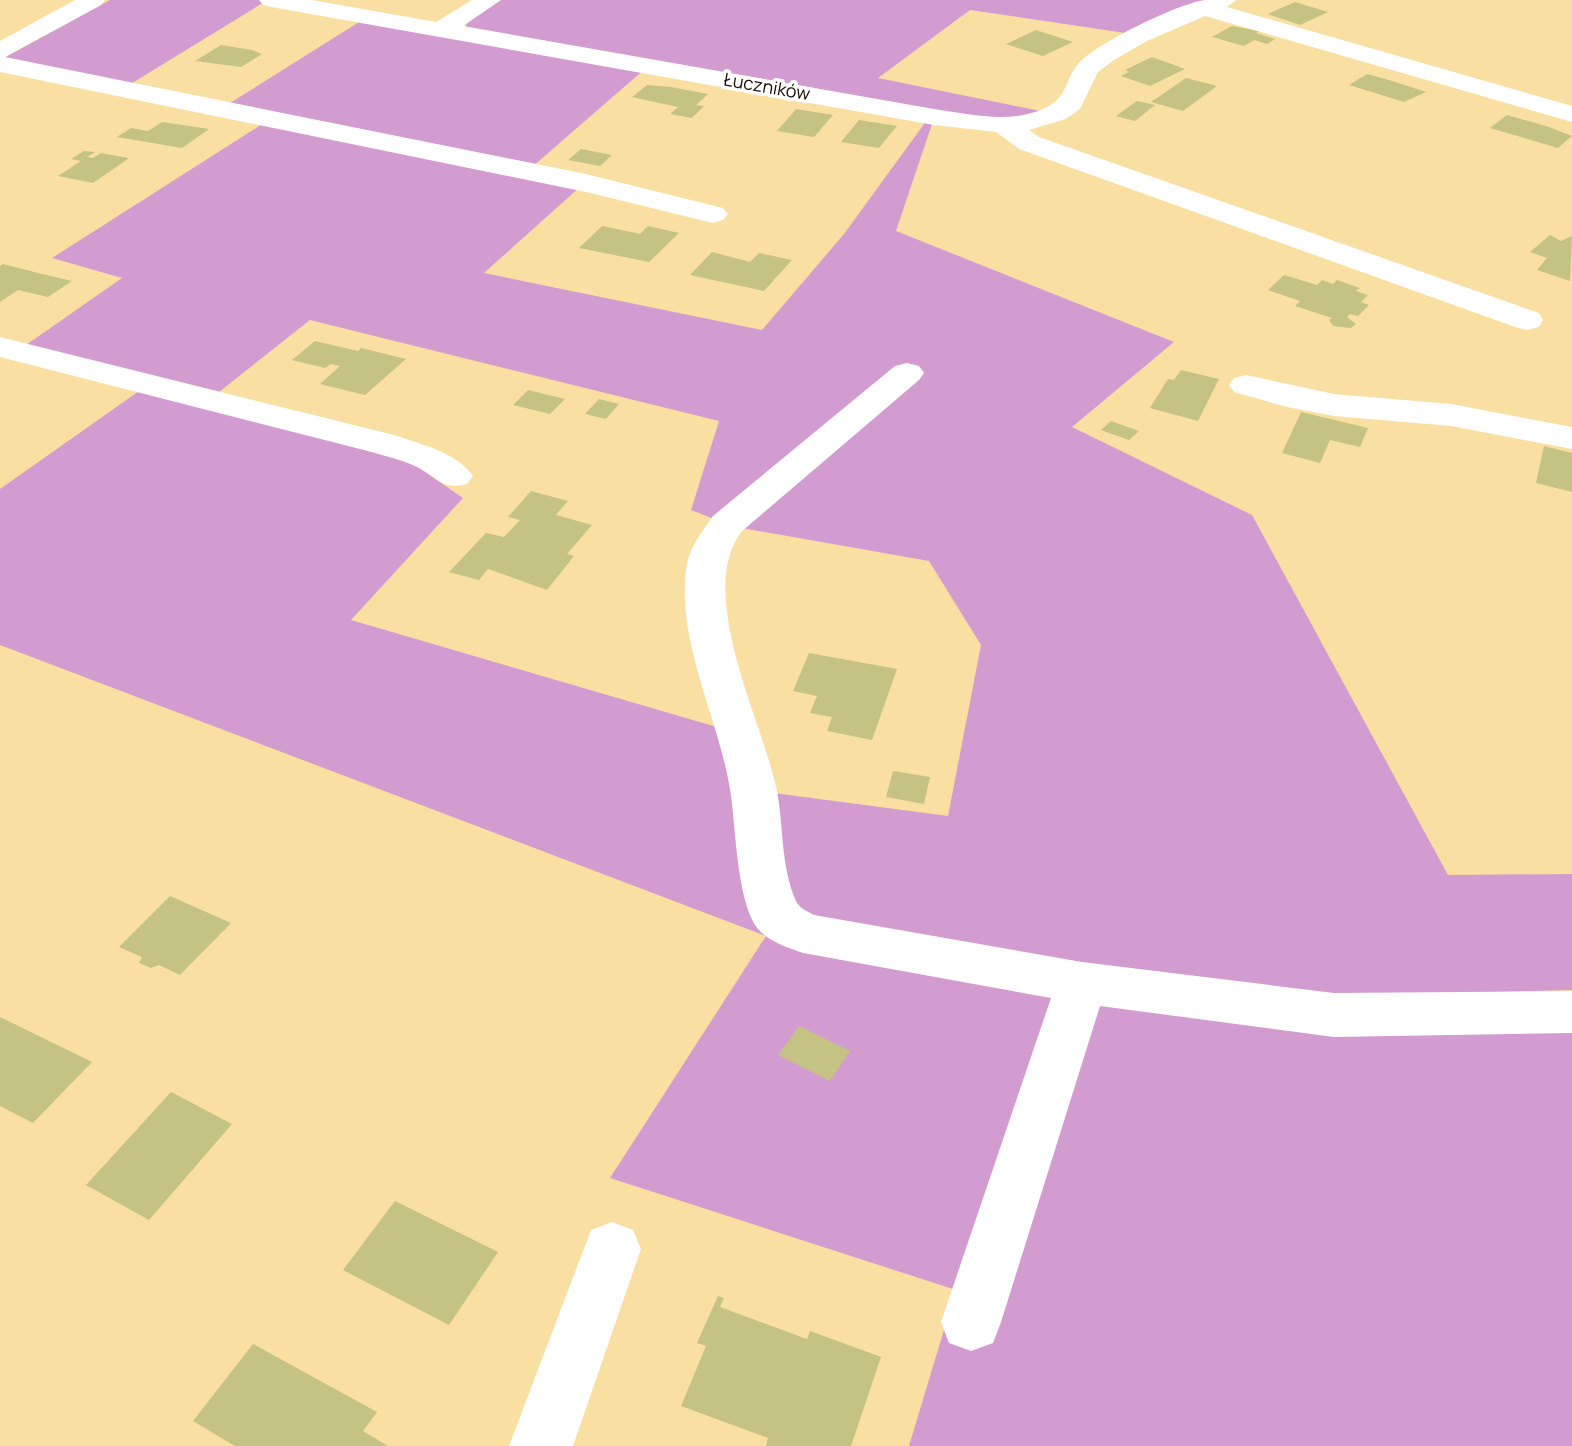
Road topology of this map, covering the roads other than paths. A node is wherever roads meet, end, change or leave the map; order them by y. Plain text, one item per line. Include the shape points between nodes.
1 (93, 0) edge
2 (271, 0) edge
3 (489, 0) edge
4 (1214, 4) edge
5 (440, 30) junction
6 (12, 36) edge
7 (0, 51) edge
8 (0, 64) edge
9 (1572, 114) edge
10 (1002, 124) junction
11 (713, 214) dead end
12 (1527, 320) dead end
13 (0, 347) edge
14 (907, 373) dead end
15 (1246, 385) dead end
16 (1572, 438) edge
17 (454, 476) dead end
18 (1082, 983) junction
19 (1572, 1012) edge
20 (612, 1249) dead end
21 (971, 1322) dead end
22 (541, 1446) edge

1 - 6 street
2 - 5 street, Łuczników
3 - 5 street
4 - 9 street
4 - 10 street, Łuczników via 1091,65 1073,100 1061,110
5 - 10 street, Łuczników via 934,117
6 - 7 street
8 - 11 street via 586,183
10 - 12 street via 1029,143
13 - 17 street via 381,443 432,460
14 - 18 street via 727,524 712,545 706,568 709,627 753,787 766,885 777,917 803,933
15 - 16 street via 1334,405 1451,415
18 - 19 street via 1334,1015
18 - 21 street
20 - 22 street

